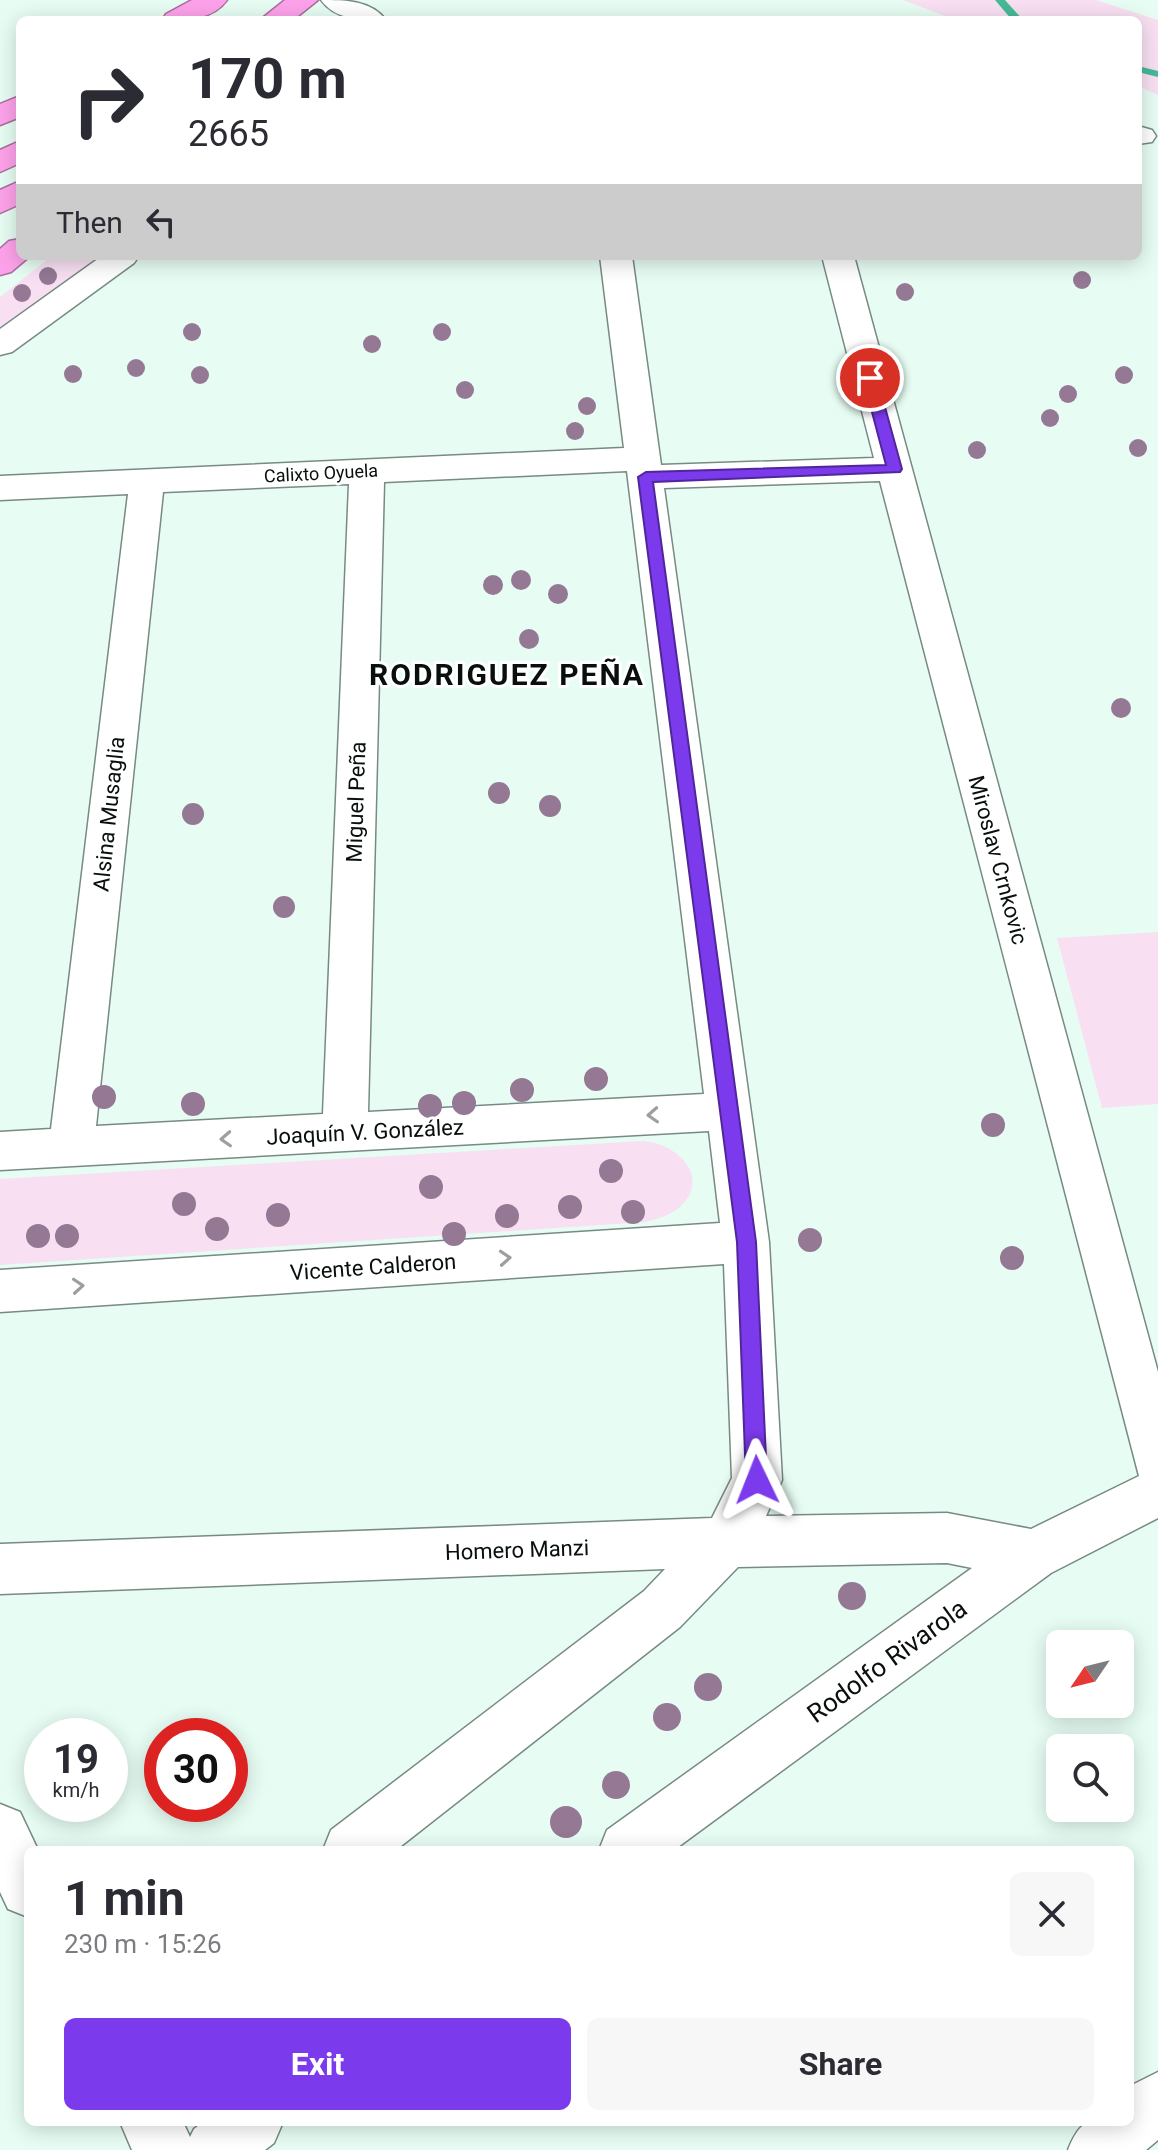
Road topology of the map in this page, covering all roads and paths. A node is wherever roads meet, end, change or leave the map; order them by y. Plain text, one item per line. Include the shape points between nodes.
1 (305, 0) edge
2 (335, 0) edge
3 (221, 9) edge
4 (192, 16) edge
5 (280, 16) edge
6 (288, 16) edge
7 (365, 16) edge
8 (16, 251) edge
9 (117, 260) edge
10 (617, 260) edge
11 (839, 260) edge
12 (0, 265) edge
13 (0, 345) edge
14 (644, 468) junction
15 (895, 469) junction
16 (367, 471) junction
17 (147, 481) junction
18 (0, 488) edge
19 (731, 1111) junction
20 (345, 1133) junction
21 (71, 1147) junction
22 (0, 1151) edge
23 (746, 1242) junction
24 (0, 1291) edge
25 (1158, 1463) edge
26 (1158, 1492) edge
27 (727, 1542) junction
28 (1033, 1555) junction
29 (0, 1569) edge
30 (0, 1832) edge
31 (356, 1846) edge
32 (633, 1846) edge
33 (24, 1881) edge
34 (1158, 2102) edge
35 (1134, 2121) edge
36 (152, 2126) edge
37 (248, 2126) edge
38 (1128, 2126) edge
39 (165, 2150) edge
40 (215, 2150) edge
41 (1098, 2150) edge

1 - 5 highway
1 - 6 highway
2 - 7 street
3 - 4 highway
8 - 12 highway
9 - 13 street
10 - 14 street
11 - 15 street, Miroslav Crnkovic
14 - 15 street, Calixto Oyuela
14 - 16 street, Calixto Oyuela
14 - 19 street
15 - 25 street, Miroslav Crnkovic
16 - 17 street, Calixto Oyuela
16 - 20 street, Miguel Peña
17 - 18 street, Calixto Oyuela
17 - 21 street, Alsina Musaglia
19 -> 20 street, Joaquín V. González
19 - 23 street
20 -> 21 street, Joaquín V. González
21 - 22 street, Joaquín V. González
24 -> 23 street, Vicente Calderon
23 - 27 street via 757,1480
26 - 28 street, Rodolfo Rivarola
27 - 28 street, Homero Manzi via 947,1538
27 - 29 street, Homero Manzi
27 - 31 street via 662,1609
28 - 32 street, Rodolfo Rivarola
30 - 33 street
34 - 35 street
36 - 39 street
37 - 40 street
38 - 41 street

